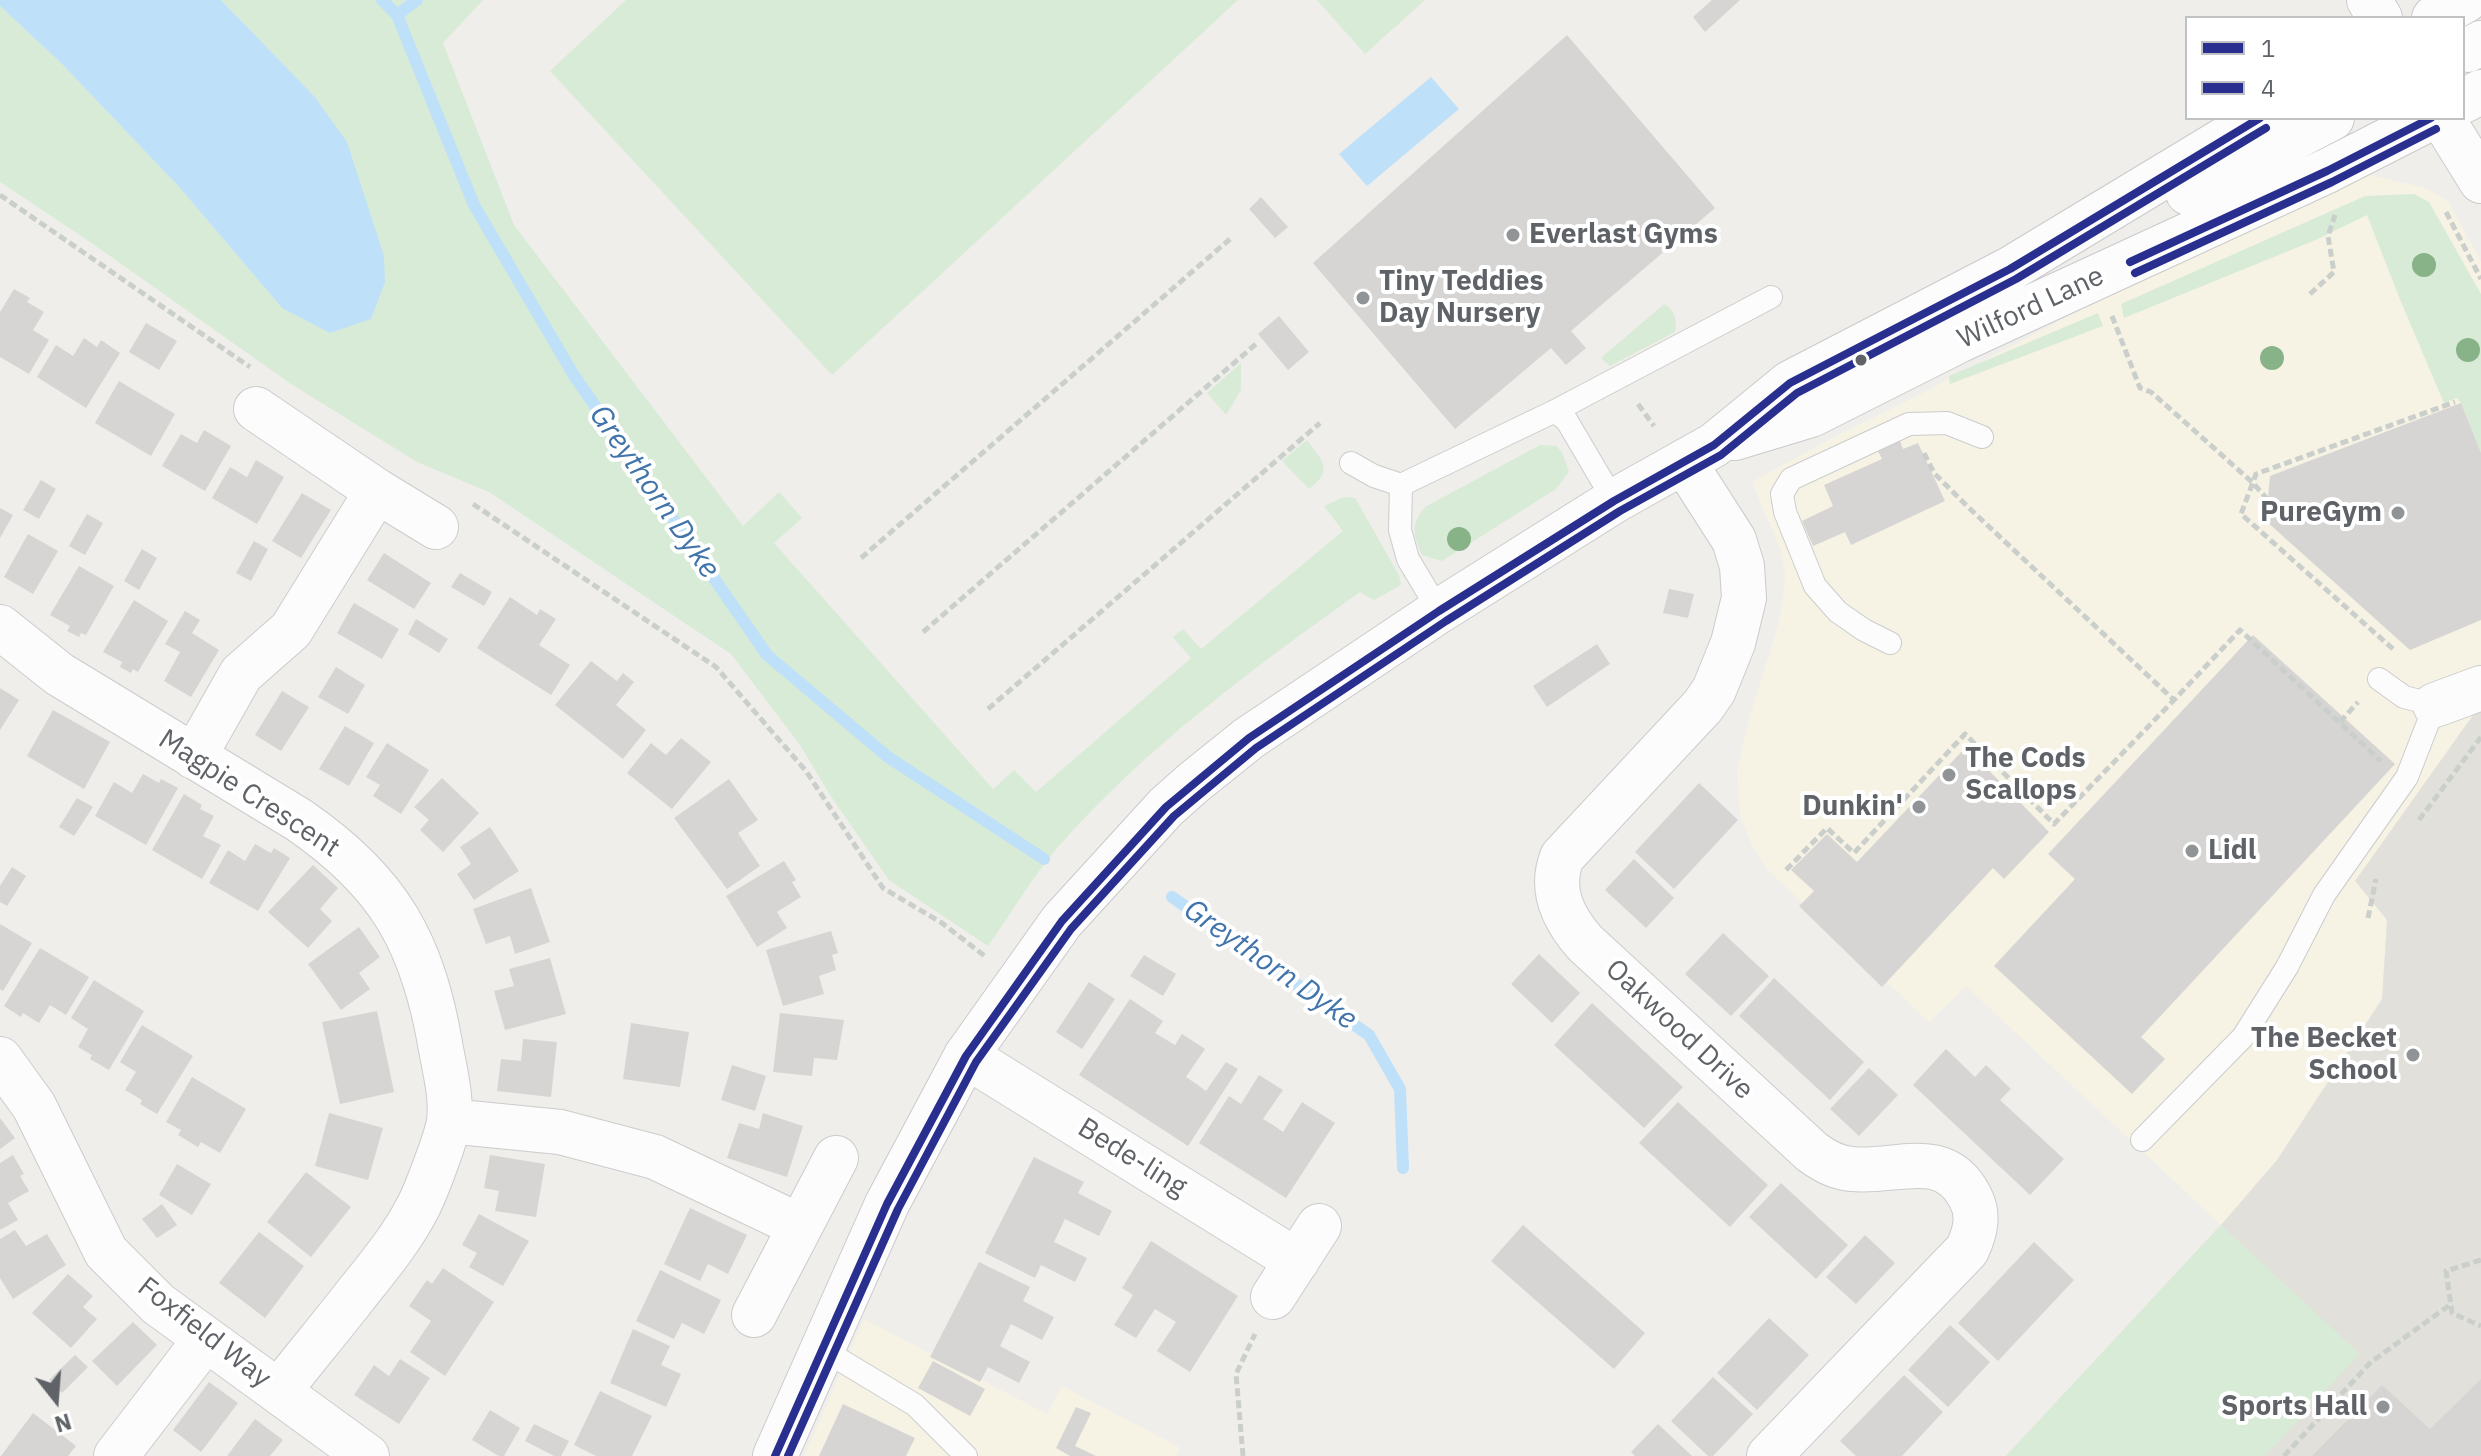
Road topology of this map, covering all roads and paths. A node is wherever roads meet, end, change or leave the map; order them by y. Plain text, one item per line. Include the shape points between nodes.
1 (2257, 120) edge
2 (2328, 120) edge
3 (2427, 120) edge
4 (2443, 120) edge
5 (2481, 181) edge
6 (0, 195) edge
7 (2337, 208) dead end
8 (2446, 212) dead end
9 (1230, 239) dead end
10 (2010, 269) junction
11 (2481, 279) edge
12 (2310, 294) dead end
13 (1771, 297) dead end
14 (2111, 314) dead end
15 (1256, 344) dead end
16 (257, 391) joint
17 (1635, 399) dead end
18 (2455, 402) dead end
19 (1555, 411) junction
20 (1320, 423) dead end
21 (1909, 424) junction
22 (1654, 426) dead end
23 (1982, 437) dead end
24 (1699, 453) junction
25 (1351, 463) dead end
26 (2252, 482) junction
27 (1401, 485) junction
28 (377, 491) junction
29 (1614, 501) junction
30 (2270, 502) dead end
31 (452, 514) joint
32 (861, 558) dead end
33 (1439, 611) junction
34 (0, 627) edge
35 (923, 632) dead end
36 (1890, 643) dead end
37 (2400, 655) dead end
38 (2379, 679) dead end
39 (2481, 688) edge
40 (2174, 700) junction
41 (2435, 705) junction
42 (988, 709) dead end
43 (2481, 737) edge
44 (194, 757) junction
45 (2388, 767) dead end
46 (2413, 829) dead end
47 (1786, 870) dead end
48 (2377, 877) dead end
49 (2368, 918) dead end
50 (991, 962) dead end
51 (966, 1056) junction
52 (0, 1059) edge
53 (449, 1121) junction
54 (2142, 1140) dead end
55 (836, 1158) dead end
56 (800, 1226) junction
57 (2481, 1260) edge
58 (1273, 1297) joint
59 (2451, 1304) junction
60 (754, 1315) dead end
61 (2481, 1326) edge
62 (205, 1340) junction
63 (822, 1349) junction
64 (279, 1391) junction
65 (116, 1456) edge
66 (367, 1456) edge
67 (775, 1456) edge
68 (966, 1456) edge
69 (1243, 1456) edge
70 (1769, 1456) edge
71 (2284, 1456) edge

1 - 10 street, Wilford Lane
2 - 10 street via 2104,238
3 - 24 street, Wilford Lane via 1811,415
4 - 5 street
6 - 16 path
7 - 12 path via 2328,236 2334,272
8 - 11 path
9 - 32 path
10 - 24 street, Wilford Lane via 1790,383
13 - 19 lane
14 - 26 path via 2140,388 2151,392
15 - 35 path
16 - 28 street
17 - 22 path
18 - 26 path via 2256,474
19 - 27 lane
19 - 29 lane via 1567,421
20 - 42 path
21 - 23 lane via 1947,423
21 - 36 lane via 1791,479 1782,494 1815,586 1838,612
21 - 40 path via 1934,473
24 - 29 street, Wilford Lane
24 - 70 street, Oakwood Drive via 1738,553 1744,581 1740,618 1721,674 1703,706 1562,857 1556,887 1562,910 1585,943 1812,1152 1855,1170 1941,1168 1965,1187 1976,1218 1967,1250
25 - 27 lane
26 - 30 path
26 - 37 path via 2241,514
27 - 33 lane via 1400,530 1408,559
28 - 31 street
28 - 44 street via 291,630 241,674
29 - 33 street, Wilford Lane
31 - 50 path via 716,667 806,771 883,888 942,923
33 - 51 street, Wilford Lane via 1221,757 1184,791 1062,921
34 - 44 street, Magpie Crescent via 59,674
38 - 41 lane via 2404,697
39 - 41 street
40 - 45 path via 2240,630
40 - 47 path via 2054,824 1965,734 1854,853 1827,828
41 - 54 lane via 2407,777 2324,895 2243,1037
43 - 46 path
44 - 53 street, Magpie Crescent via 337,846 400,919 435,1009
48 - 49 path
51 - 58 street, Bede-ling via 1308,1243
51 - 63 street, Wilford Lane via 887,1204
52 - 62 street, Foxfield Way via 34,1106 106,1252 158,1304
53 - 56 street via 560,1132 655,1157
53 - 64 street, Magpie Crescent via 419,1205 395,1246
55 - 56 street
56 - 60 street
57 - 59 path via 2446,1271
58 - 69 path via 1236,1374
59 - 61 path via 2452,1313
59 - 71 path via 2371,1362
62 - 64 street, Foxfield Way
62 - 65 street
63 - 67 street, Wilford Lane
63 - 68 lane via 915,1405
64 - 66 street, Foxfield Way

